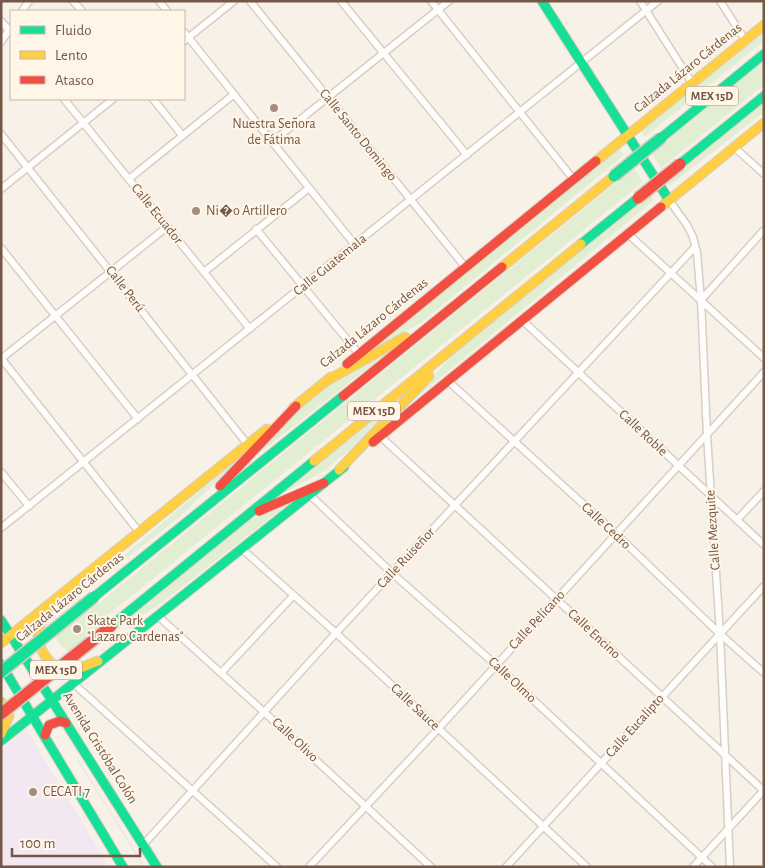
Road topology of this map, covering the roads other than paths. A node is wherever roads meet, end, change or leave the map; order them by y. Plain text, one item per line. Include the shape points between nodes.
1 (234, 1) edge
2 (250, 1) edge
3 (342, 1) edge
4 (431, 1) edge
5 (449, 1) edge
6 (542, 1) edge
7 (640, 1) edge
8 (658, 1) edge
9 (720, 1) edge
10 (438, 10) junction
11 (646, 11) junction
12 (1, 21) edge
13 (764, 25) edge
14 (10, 30) edge
15 (186, 40) edge
16 (745, 40) junction
17 (1, 42) edge
18 (384, 53) junction
19 (764, 54) edge
20 (582, 64) junction
21 (692, 83) junction
22 (233, 95) junction
23 (764, 96) edge
24 (328, 98) junction
25 (65, 100) edge
26 (112, 100) edge
27 (154, 100) edge
28 (520, 112) junction
29 (83, 123) junction
30 (764, 123) edge
31 (1, 134) edge
32 (182, 135) junction
33 (629, 136) junction
34 (272, 142) junction
35 (734, 147) junction
36 (467, 155) junction
37 (28, 168) junction
38 (764, 174) edge
39 (129, 179) junction
40 (574, 180) junction
41 (1, 188) edge
42 (309, 188) junction
43 (410, 200) junction
44 (670, 200) junction
45 (167, 226) junction
46 (256, 229) junction
47 (764, 230) edge
48 (628, 234) junction
49 (355, 245) junction
50 (695, 247) junction
51 (1, 248) edge
52 (466, 268) junction
53 (112, 271) junction
54 (204, 272) junction
55 (671, 274) junction
56 (303, 286) junction
57 (701, 300) junction
58 (55, 316) junction
59 (436, 320) junction
60 (522, 320) junction
61 (250, 329) junction
62 (463, 339) junction
63 (359, 354) junction
64 (764, 358) edge
65 (1, 359) edge
66 (577, 372) junction
67 (764, 372) edge
68 (193, 375) junction
69 (328, 380) junction
70 (447, 380) junction
71 (296, 406) junction
72 (138, 419) junction
73 (707, 435) junction
74 (380, 436) junction
75 (514, 442) junction
76 (248, 445) junction
77 (84, 463) junction
78 (678, 466) junction
79 (339, 470) junction
80 (1, 472) edge
81 (324, 483) junction
82 (764, 491) edge
83 (310, 495) junction
84 (711, 496) junction
85 (455, 505) junction
86 (29, 506) junction
87 (246, 516) junction
88 (737, 520) junction
89 (185, 522) junction
90 (1, 528) edge
91 (140, 533) junction
92 (616, 534) junction
93 (764, 544) edge
94 (242, 549) junction
95 (392, 573) junction
96 (764, 586) edge
97 (293, 596) junction
98 (557, 599) junction
99 (53, 602) junction
100 (158, 616) junction
101 (1, 620) edge
102 (336, 633) junction
103 (720, 634) junction
104 (11, 636) junction
105 (1, 643) edge
106 (103, 659) junction
107 (1, 664) edge
108 (496, 665) junction
109 (1, 672) edge
110 (221, 673) junction
111 (764, 673) edge
112 (74, 682) junction
113 (662, 696) junction
114 (51, 700) junction
115 (1, 702) edge
116 (264, 712) junction
117 (1, 714) edge
118 (33, 715) junction
119 (66, 723) junction
120 (438, 728) junction
121 (1, 734) edge
122 (44, 735) junction
123 (1, 741) edge
124 (725, 754) junction
125 (601, 763) junction
126 (193, 790) junction
127 (764, 790) edge
128 (366, 806) junction
129 (543, 826) junction
130 (729, 830) junction
131 (143, 845) junction
132 (702, 858) junction
133 (121, 866) edge
134 (157, 867) edge
135 (277, 867) edge
136 (309, 867) edge
137 (431, 867) edge
138 (506, 867) edge
139 (587, 867) edge
140 (694, 867) edge
141 (712, 867) edge
142 (730, 867) edge

1 - 15 street
2 - 24 street, Calle Santo Domingo
3 - 18 street
4 - 10 street
5 - 10 street
6 - 20 main road
7 - 11 street
8 - 11 street, Calle Guatemala
9 - 16 street
10 - 18 street
10 - 28 street
11 - 20 street, Calle Guatemala
11 - 21 street
12 - 14 street
13 - 16 main road, Calzada Lázaro Cárdenas
14 - 17 street
15 - 22 street
16 - 21 main road, Calzada Lázaro Cárdenas
18 - 24 street
18 - 36 street
19 - 59 main road, Calzada Lázaro Cárdenas / MEX 15D, bridge
20 - 28 street, Calle Guatemala
20 - 33 main road
21 - 33 main road, Calzada Lázaro Cárdenas
22 - 32 street
22 - 34 street
23 - 62 main road, MEX 15D, bridge
24 - 34 street
24 - 43 street, Calle Santo Domingo
25 - 29 street, Calle Ecuador
26 - 29 street
27 - 32 street
28 - 36 street, Calle Guatemala
28 - 40 street
29 - 37 street
29 - 39 street, Calle Ecuador
30 - 35 main road
31 - 37 street, Calle Perú
32 - 39 street
33 - 40 main road, Calzada Lázaro Cárdenas
33 - 44 main road
34 - 42 street
35 - 38 street
35 - 44 main road
36 - 43 street, Calle Guatemala
37 - 41 street
37 - 53 street, Calle Perú
39 - 45 street, Calle Ecuador
40 - 52 main road, Calzada Lázaro Cárdenas
42 - 46 street
42 - 49 street
43 - 49 street, Calle Guatemala
43 - 52 street, Calle Santo Domingo
44 - 48 main road
44 - 50 street, Calle Mezquite via 687,225
45 - 53 street
45 - 54 street, Calle Ecuador
46 - 54 street
46 - 56 street
47 - 57 street
48 - 55 street
48 - 60 main road
49 - 56 street, Calle Guatemala
50 - 55 street, Calle Ruiseñor
50 - 57 street, Calle Mezquite
51 - 58 street
52 - 63 main road, Calzada Lázaro Cárdenas
53 - 58 street
53 - 68 street, Calle Perú
54 - 61 street, Calle Ecuador
55 - 57 street
55 - 66 street, Calle Ruiseñor
56 - 61 street, Calle Guatemala
56 - 63 street
57 - 64 street
57 - 73 street, Calle Mezquite
58 - 65 street
58 - 72 street
59 - 69 main road
59 - 89 main road, Calzada Lázaro Cárdenas / MEX 15D
60 - 66 street, Calle Roble
60 - 70 main road
61 - 68 street, Calle Guatemala
62 - 79 main road
62 - 87 main road, MEX 15D
63 - 69 main road, Calzada Lázaro Cárdenas
65 - 77 street
66 - 75 street, Calle Ruiseñor
66 - 78 street, Calle Roble
67 - 73 street, Calle Pelícano
68 - 72 street, Calle Guatemala
68 - 76 street, Calle Perú
69 - 71 main road, Calzada Lázaro Cárdenas
70 - 74 main road
70 - 75 street, Calle Cedro
71 - 76 main road, Calzada Lázaro Cárdenas
71 - 89 main road
72 - 77 street, Calle Guatemala
73 - 78 street, Calle Pelícano
73 - 84 street, Calle Mezquite
74 - 79 main road
74 - 85 street, Calle Encino
75 - 85 street, Calle Ruiseñor
75 - 92 street, Calle Cedro
76 - 91 main road, Calzada Lázaro Cárdenas
77 - 86 street, Calle Guatemala
77 - 91 street
78 - 84 street, Calle Roble
78 - 92 street, Calle Pelícano
79 - 81 main road
80 - 86 street
81 - 83 main road
81 - 87 main road
82 - 88 street
83 - 94 main road
83 - 95 street, Calle Olmo
84 - 88 street, Calle Roble
84 - 103 street, Calle Mezquite
85 - 95 street, Calle Ruiseñor
85 - 98 street, Calle Encino
86 - 90 street, Calle Guatemala
87 - 117 main road, MEX 15D, bridge
88 - 93 street, Calle Roble
89 - 109 main road, Calzada Lázaro Cárdenas / MEX 15D, bridge
91 - 99 main road, Calzada Lázaro Cárdenas
92 - 98 street, Calle Pelícano
92 - 103 street, Calle Cedro
94 - 97 street, Calle Sauce
94 - 100 main road
95 - 102 street, Calle Ruiseñor
95 - 108 street, Calle Olmo
96 - 103 street, Calle Eucalipto
97 - 102 street, Calle Sauce
97 - 110 street
98 - 108 street, Calle Pelícano
98 - 113 street, Calle Encino
99 - 104 main road, Calzada Lázaro Cárdenas
99 - 106 main road via 40,625 38,639 39,646 54,667 66,671
100 - 106 main road
100 - 110 street, Calle Olivo
101 - 104 main road, Avenida Cristóbal Colón
102 - 116 street, Calle Ruiseñor
102 - 120 street, Calle Sauce
103 - 111 street, Calle Cedro
103 - 113 street, Calle Eucalipto
103 - 124 street, Calle Mezquite
104 - 105 main road, Calzada Lázaro Cárdenas
104 - 114 main road, Avenida Cristóbal Colón
106 - 112 main road
107 - 118 main road
108 - 120 street, Calle Pelícano
108 - 125 street, Calle Olmo
110 - 116 street, Calle Olivo
112 - 114 main road
112 - 126 street
113 - 124 street, Calle Encino
113 - 125 street, Calle Eucalipto
114 - 118 main road
114 - 119 main road, Avenida Cristóbal Colón
115 - 121 main road via 9,716
116 - 126 street, Calle Ruiseñor
116 - 128 street, Calle Olivo
118 - 122 main road
118 - 123 main road
119 - 122 main road via 49,725
119 - 131 main road, Avenida Cristóbal Colón
120 - 128 street, Calle Pelícano
120 - 129 street, Calle Sauce
122 - 133 main road
124 - 127 street, Calle Encino
124 - 130 street, Calle Mezquite
125 - 129 street, Calle Eucalipto
125 - 132 street, Calle Olmo
126 - 131 street, Calle Ruiseñor
126 - 135 street
127 - 130 street
128 - 136 street, Calle Pelícano
128 - 137 street, Calle Olivo
129 - 138 street, Calle Eucalipto
129 - 139 street, Calle Sauce
130 - 132 street
130 - 142 street, Calle Mezquite
131 - 134 main road, Avenida Cristóbal Colón
132 - 140 street
132 - 141 street, Calle Olmo

